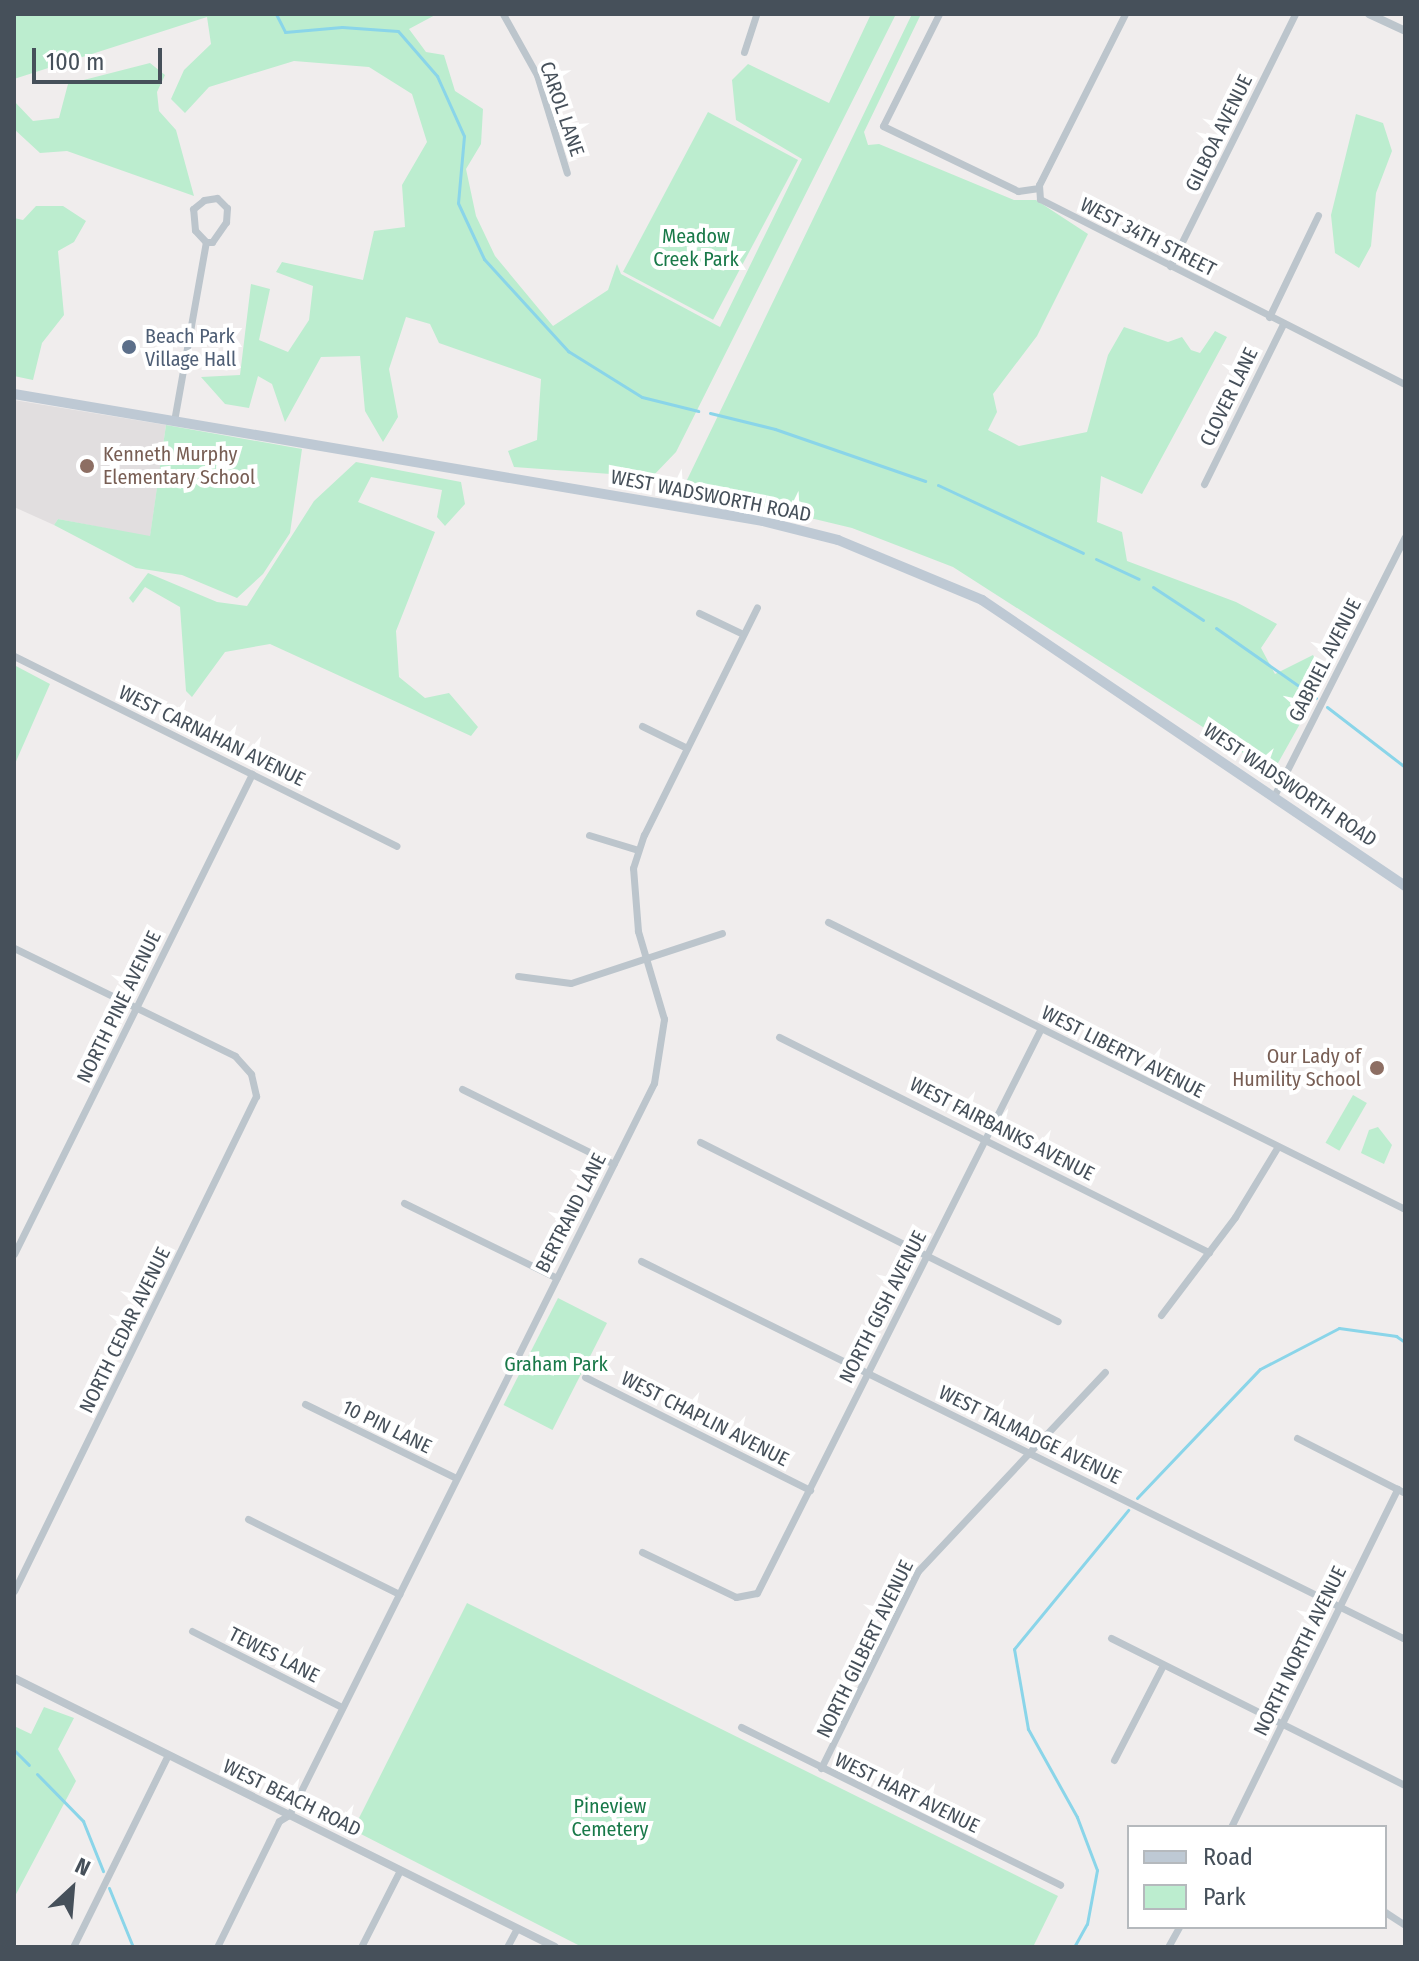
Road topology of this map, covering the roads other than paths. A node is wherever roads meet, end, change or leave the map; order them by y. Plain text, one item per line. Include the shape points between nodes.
1 (503, 14) edge
2 (756, 14) edge
3 (939, 14) edge
4 (1125, 14) edge
5 (1295, 14) edge
6 (1369, 14) edge
7 (1405, 31) edge
8 (744, 52) dead end
9 (567, 173) dead end
10 (1039, 188) junction
11 (1318, 215) dead end
12 (206, 242) junction
13 (1170, 266) junction
14 (1269, 317) junction
15 (1283, 324) junction
16 (1405, 384) edge
17 (14, 394) edge
18 (174, 421) junction
19 (1204, 484) dead end
20 (1405, 537) edge
21 (757, 607) dead end
22 (699, 613) dead end
23 (743, 634) junction
24 (14, 656) edge
25 (642, 726) dead end
26 (687, 748) junction
27 (252, 774) junction
28 (1274, 796) junction
29 (589, 835) dead end
30 (396, 846) dead end
31 (638, 850) junction
32 (1405, 886) edge
33 (828, 922) dead end
34 (722, 933) dead end
35 (14, 948) edge
36 (647, 959) junction
37 (518, 976) dead end
38 (136, 1008) junction
39 (1041, 1028) junction
40 (779, 1037) dead end
41 (462, 1089) dead end
42 (986, 1138) junction
43 (700, 1142) dead end
44 (1277, 1148) junction
45 (614, 1164) junction
46 (404, 1203) dead end
47 (1405, 1209) edge
48 (1209, 1252) junction
49 (14, 1254) edge
50 (927, 1256) junction
51 (641, 1261) dead end
52 (557, 1278) junction
53 (1161, 1315) dead end
54 (1058, 1321) dead end
55 (1105, 1372) dead end
56 (868, 1373) junction
57 (585, 1377) dead end
58 (305, 1404) dead end
59 (1297, 1438) dead end
60 (1027, 1451) junction
61 (456, 1478) junction
62 (810, 1490) junction
63 (1401, 1491) edge
64 (248, 1519) dead end
65 (642, 1552) dead end
66 (14, 1591) edge
67 (399, 1594) junction
68 (1341, 1608) junction
69 (192, 1631) dead end
70 (1111, 1638) dead end
71 (1405, 1639) edge
72 (1163, 1665) junction
73 (14, 1678) edge
74 (342, 1707) junction
75 (1281, 1725) junction
76 (741, 1727) dead end
77 (168, 1755) junction
78 (1114, 1760) dead end
79 (821, 1768) junction
80 (1405, 1785) edge
81 (289, 1815) junction
82 (1232, 1825) edge
83 (400, 1870) junction
84 (1060, 1885) dead end
85 (1387, 1913) edge
86 (1405, 1925) edge
87 (517, 1928) junction
88 (1178, 1929) edge
89 (73, 1947) edge
90 (217, 1947) edge
91 (361, 1947) edge
92 (507, 1947) edge
93 (555, 1947) edge
94 (1168, 1947) edge

1 - 9 street, CAROL LANE via 537,75
2 - 8 street
3 - 10 street via 883,126 1018,191
4 - 10 street
5 - 13 street, GILBOA AVENUE
6 - 7 street
10 - 13 street, WEST 34TH STREET via 1047,205
11 - 14 street
12 - 12 street via 212,242 226,222 227,208 217,198 209,197 193,209 195,230
12 - 18 street
13 - 14 street, WEST 34TH STREET
14 - 15 street, WEST 34TH STREET
15 - 16 street, WEST 34TH STREET
15 - 19 street, CLOVER LANE
17 - 18 main road, WEST WADSWORTH ROAD
18 - 28 main road, WEST WADSWORTH ROAD via 763,521 838,540 982,600
20 - 28 street, GABRIEL AVENUE
21 - 23 street, BERTRAND LANE
22 - 23 street
23 - 26 street, BERTRAND LANE
24 - 27 street, WEST CARNAHAN AVENUE
25 - 26 street
26 - 31 street, BERTRAND LANE
27 - 30 street, WEST CARNAHAN AVENUE
27 - 38 street, NORTH PINE AVENUE
28 - 32 main road, WEST WADSWORTH ROAD
29 - 31 street
31 - 36 street, BERTRAND LANE via 631,886
33 - 39 street, WEST LIBERTY AVENUE
34 - 36 street
35 - 38 street
36 - 37 street via 571,983
36 - 45 street, BERTRAND LANE via 664,1019 662,1056
38 - 49 street, NORTH PINE AVENUE
38 - 66 street, NORTH CEDAR AVENUE via 235,1056 253,1080 256,1096
39 - 42 street, NORTH GISH AVENUE
39 - 44 street, WEST LIBERTY AVENUE
40 - 42 street, WEST FAIRBANKS AVENUE
41 - 45 street
42 - 48 street, WEST FAIRBANKS AVENUE
42 - 50 street, NORTH GISH AVENUE
43 - 50 street
44 - 47 street, WEST LIBERTY AVENUE
44 - 48 street
45 - 52 street, BERTRAND LANE
46 - 52 street
48 - 53 street
50 - 54 street
50 - 56 street, NORTH GISH AVENUE
51 - 56 street, WEST TALMADGE AVENUE
52 - 61 street, BERTRAND LANE
55 - 60 street, NORTH GILBERT AVENUE
56 - 60 street, WEST TALMADGE AVENUE
56 - 62 street, NORTH GISH AVENUE
57 - 62 street, WEST CHAPLIN AVENUE
58 - 61 street, 10 PIN LANE
59 - 63 street
60 - 68 street, WEST TALMADGE AVENUE
60 - 79 street, NORTH GILBERT AVENUE via 918,1571
61 - 67 street, BERTRAND LANE
62 - 65 street, NORTH GISH AVENUE via 763,1583 751,1596 736,1597
63 - 68 street, NORTH NORTH AVENUE
64 - 67 street
67 - 74 street, BERTRAND LANE
68 - 71 street, WEST TALMADGE AVENUE
68 - 75 street, NORTH NORTH AVENUE
69 - 74 street, TEWES LANE
70 - 72 street
72 - 75 street
72 - 78 street
73 - 77 street, WEST BEACH ROAD
74 - 81 street, BERTRAND LANE
75 - 80 street
75 - 82 street, NORTH NORTH AVENUE
76 - 79 street, WEST HART AVENUE
77 - 81 street, WEST BEACH ROAD
77 - 89 street
79 - 84 street, WEST HART AVENUE
81 - 83 street, WEST BEACH ROAD
81 - 90 street, BERTRAND LANE via 279,1821
83 - 87 street, WEST BEACH ROAD
83 - 91 street
85 - 86 street
87 - 92 street
87 - 93 street, WEST BEACH ROAD
88 - 94 street

